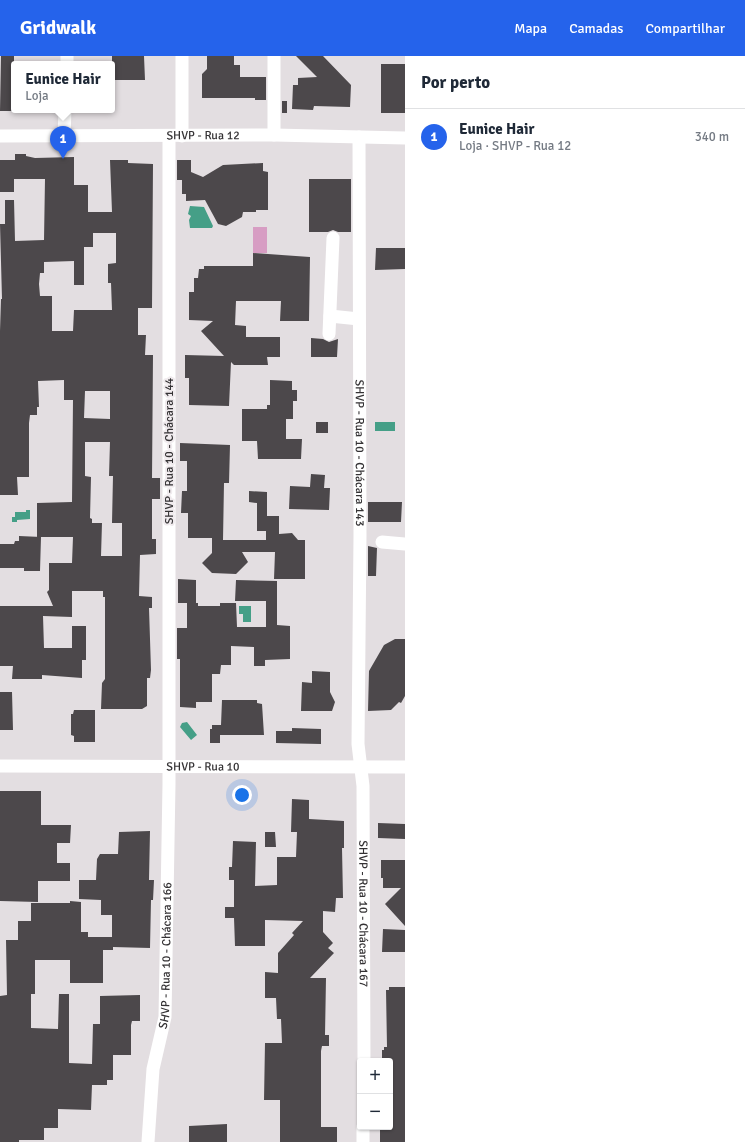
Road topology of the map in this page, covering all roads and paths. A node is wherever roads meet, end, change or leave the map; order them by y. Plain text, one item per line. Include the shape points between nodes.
1 (182, 56) edge
2 (274, 56) edge
3 (65, 113) edge
4 (274, 135) junction
5 (0, 136) edge
6 (169, 136) junction
7 (182, 136) junction
8 (64, 137) junction
9 (359, 137) junction
10 (405, 138) edge
11 (333, 238) dead end
12 (330, 316) junction
13 (359, 319) junction
14 (329, 334) dead end
15 (382, 542) dead end
16 (405, 544) edge
17 (0, 766) edge
18 (168, 767) junction
19 (405, 767) edge
20 (361, 768) junction
21 (364, 1058) edge
22 (364, 1130) edge
23 (148, 1142) edge
24 (364, 1142) edge

1 - 7 street
2 - 4 street
3 - 8 street
4 - 7 street, SHVP - Rua 12
4 - 9 street, SHVP - Rua 12
5 - 8 street, SHVP - Rua 12
6 - 7 street, SHVP - Rua 12
6 - 8 street, SHVP - Rua 12
6 - 18 street, SHVP - Rua 10 - Chácara 144
9 - 10 street, SHVP - Rua 12
9 - 13 street, SHVP - Rua 10 - Chácara 143
11 - 12 street
12 - 13 street
12 - 14 street
13 - 20 street, SHVP - Rua 10 - Chácara 143 via 358,744
15 - 16 street
17 - 18 street, SHVP - Rua 10
18 - 20 street, SHVP - Rua 10
18 - 23 street, SHVP - Rua 10 - Chácara 166 via 165,1025 152,1069
19 - 20 street, SHVP - Rua 10
20 - 21 street, SHVP - Rua 10 - Chácara 167 via 364,861
22 - 24 street

